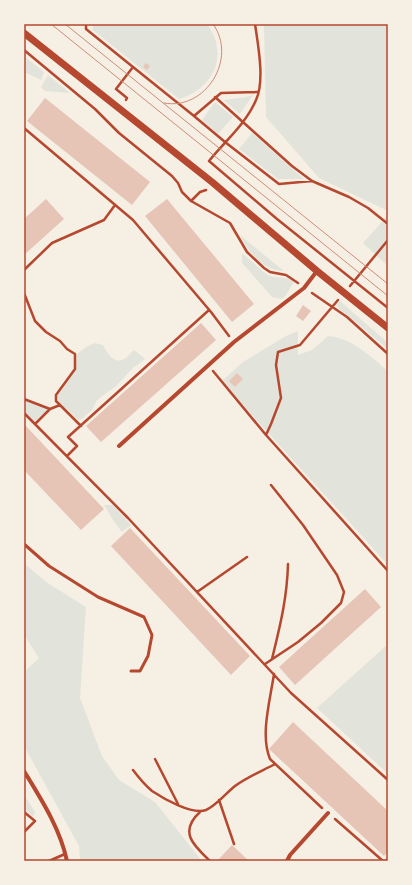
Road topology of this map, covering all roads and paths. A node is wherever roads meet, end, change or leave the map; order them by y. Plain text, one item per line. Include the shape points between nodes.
1 (86, 24) edge
2 (255, 24) edge
3 (24, 33) edge
4 (24, 50) edge
5 (133, 67) junction
6 (258, 92) junction
7 (215, 97) junction
8 (119, 109) junction
9 (194, 116) junction
10 (243, 121) junction
11 (109, 123) junction
12 (24, 128) edge
13 (225, 142) junction
14 (312, 181) junction
15 (116, 205) junction
16 (388, 224) edge
17 (388, 240) edge
18 (371, 260) dead end
19 (24, 270) edge
20 (317, 271) junction
21 (304, 288) junction
22 (24, 293) edge
23 (388, 308) edge
24 (209, 310) junction
25 (388, 328) edge
26 (306, 339) dead end
27 (234, 342) junction
28 (388, 354) edge
29 (208, 365) junction
30 (24, 399) edge
31 (60, 405) junction
32 (50, 409) junction
33 (24, 413) edge
34 (34, 424) junction
35 (80, 426) junction
36 (266, 435) junction
37 (119, 446) dead end
38 (67, 456) junction
39 (271, 485) dead end
40 (24, 544) edge
41 (247, 557) dead end
42 (288, 564) dead end
43 (388, 571) edge
44 (197, 592) junction
45 (272, 660) junction
46 (265, 664) junction
47 (131, 671) dead end
48 (274, 674) junction
49 (155, 759) dead end
50 (275, 764) junction
51 (133, 770) dead end
52 (24, 771) edge
53 (387, 780) edge
54 (219, 800) junction
55 (178, 804) junction
56 (200, 811) junction
57 (24, 812) edge
58 (328, 813) junction
59 (24, 832) edge
60 (234, 844) dead end
61 (65, 854) junction
62 (388, 860) edge
63 (49, 861) edge
64 (67, 861) edge
65 (210, 861) edge
66 (287, 861) edge
67 (384, 861) edge

1 - 5 path via 86,29
2 - 6 path via 260,68
3 - 8 street
4 - 11 path
5 - 8 path via 116,89 127,98
5 - 9 path
6 - 7 path via 221,93
6 - 10 path
7 - 9 path
7 - 10 path
8 - 11 path
8 - 20 street via 212,182
9 - 13 path
10 - 13 path
10 - 14 path
11 - 21 path via 172,176 191,201 230,223 247,252 264,268 286,275
12 - 15 path
13 - 14 path via 279,184
13 - 23 path via 209,161
14 - 16 path via 349,197
15 - 19 path via 104,220 52,243
15 - 24 path via 133,220
17 - 18 path
20 - 21 street
20 - 25 street
21 - 27 street
21 - 28 path via 346,317
22 - 31 path via 35,321 75,354 75,369 56,395 56,401
24 - 27 path
24 - 35 path
26 - 36 path via 300,345 278,352 276,365 281,398
27 - 29 street
29 - 36 path
29 - 37 street
30 - 32 path
31 - 32 path
31 - 35 path
32 - 34 path
33 - 34 path
34 - 38 path
35 - 38 path via 68,437 77,446
36 - 43 path
38 - 44 path
39 - 45 path via 303,525 337,575 344,592 342,603 321,623
40 - 47 lane via 49,566 98,597 144,617 152,635 148,656 140,672
41 - 44 path
42 - 45 path via 287,589
44 - 46 path
45 - 46 path
46 - 48 path
48 - 50 path via 266,750 270,760
48 - 53 path via 291,693
49 - 55 path
50 - 54 path via 236,785
50 - 58 path
51 - 55 path via 152,790
52 - 61 street via 49,814
54 - 56 path
54 - 60 path
55 - 56 path
56 - 65 path via 190,824 189,834 191,842
57 - 59 path via 35,822
58 - 66 street
58 - 67 path
61 - 63 lane
61 - 64 street
62 - 67 path

